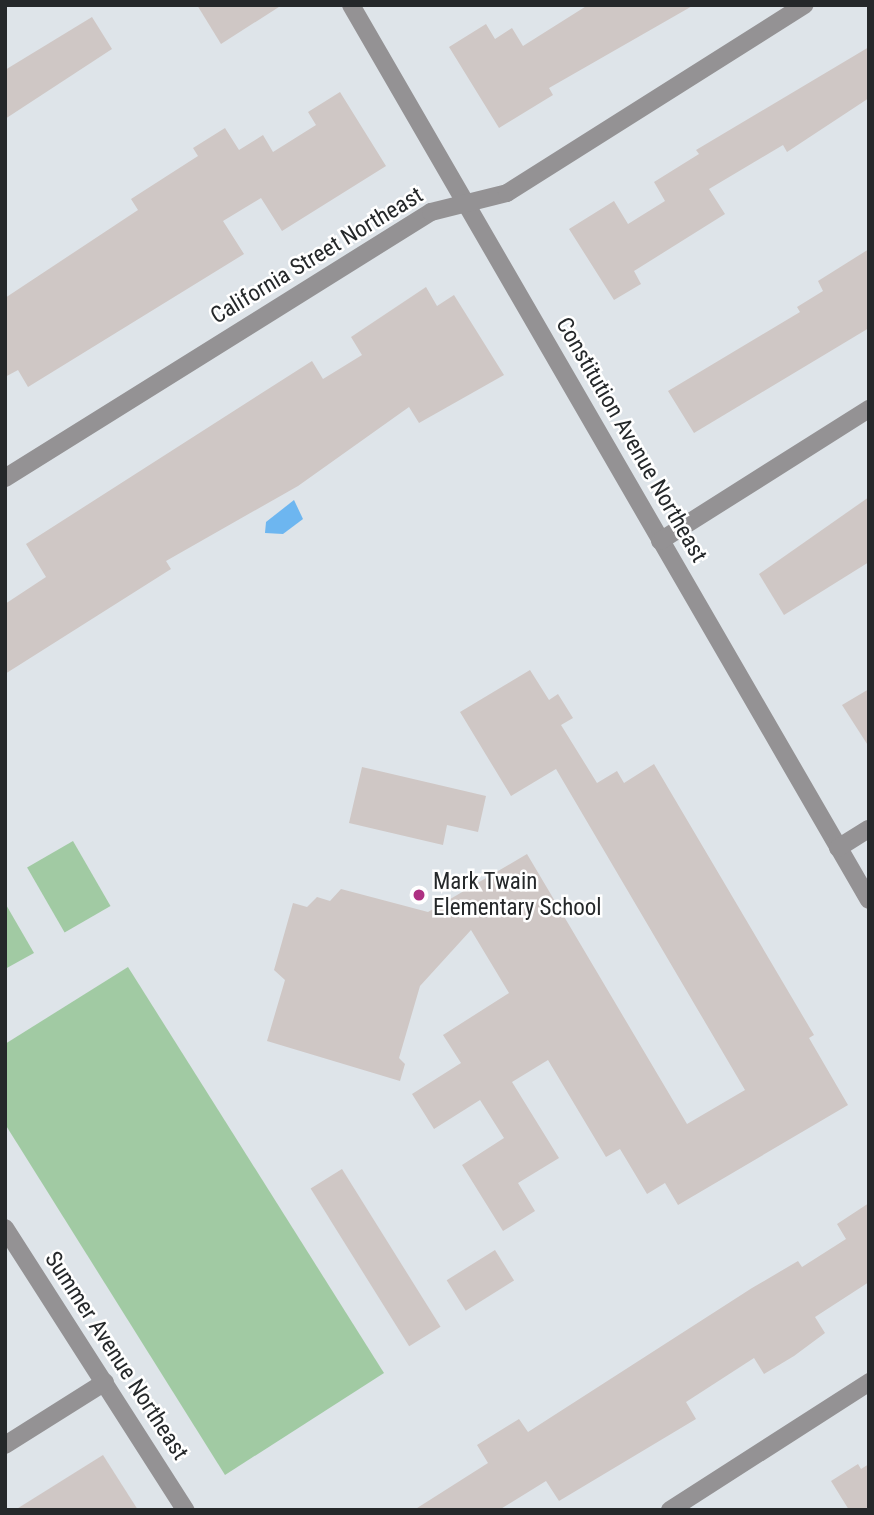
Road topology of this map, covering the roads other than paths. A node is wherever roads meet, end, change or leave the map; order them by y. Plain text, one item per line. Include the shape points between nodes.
1 (351, 5) edge
2 (804, 5) edge
3 (466, 203) junction
4 (869, 409) edge
5 (5, 478) edge
6 (660, 541) junction
7 (869, 829) edge
8 (838, 848) junction
9 (869, 900) edge
10 (5, 1228) edge
11 (104, 1382) junction
12 (869, 1382) edge
13 (5, 1445) edge
14 (185, 1510) edge
15 (670, 1510) edge

1 - 3 street, Constitution Avenue Northeast
2 - 3 street, California Street Northeast via 507,192
3 - 5 street, California Street Northeast via 431,212
3 - 6 street, Constitution Avenue Northeast
4 - 6 street
6 - 8 street, Constitution Avenue Northeast
7 - 8 street
8 - 9 street, Constitution Avenue Northeast
10 - 11 street, Summer Avenue Northeast
11 - 13 street
11 - 14 street, Summer Avenue Northeast
12 - 15 street

